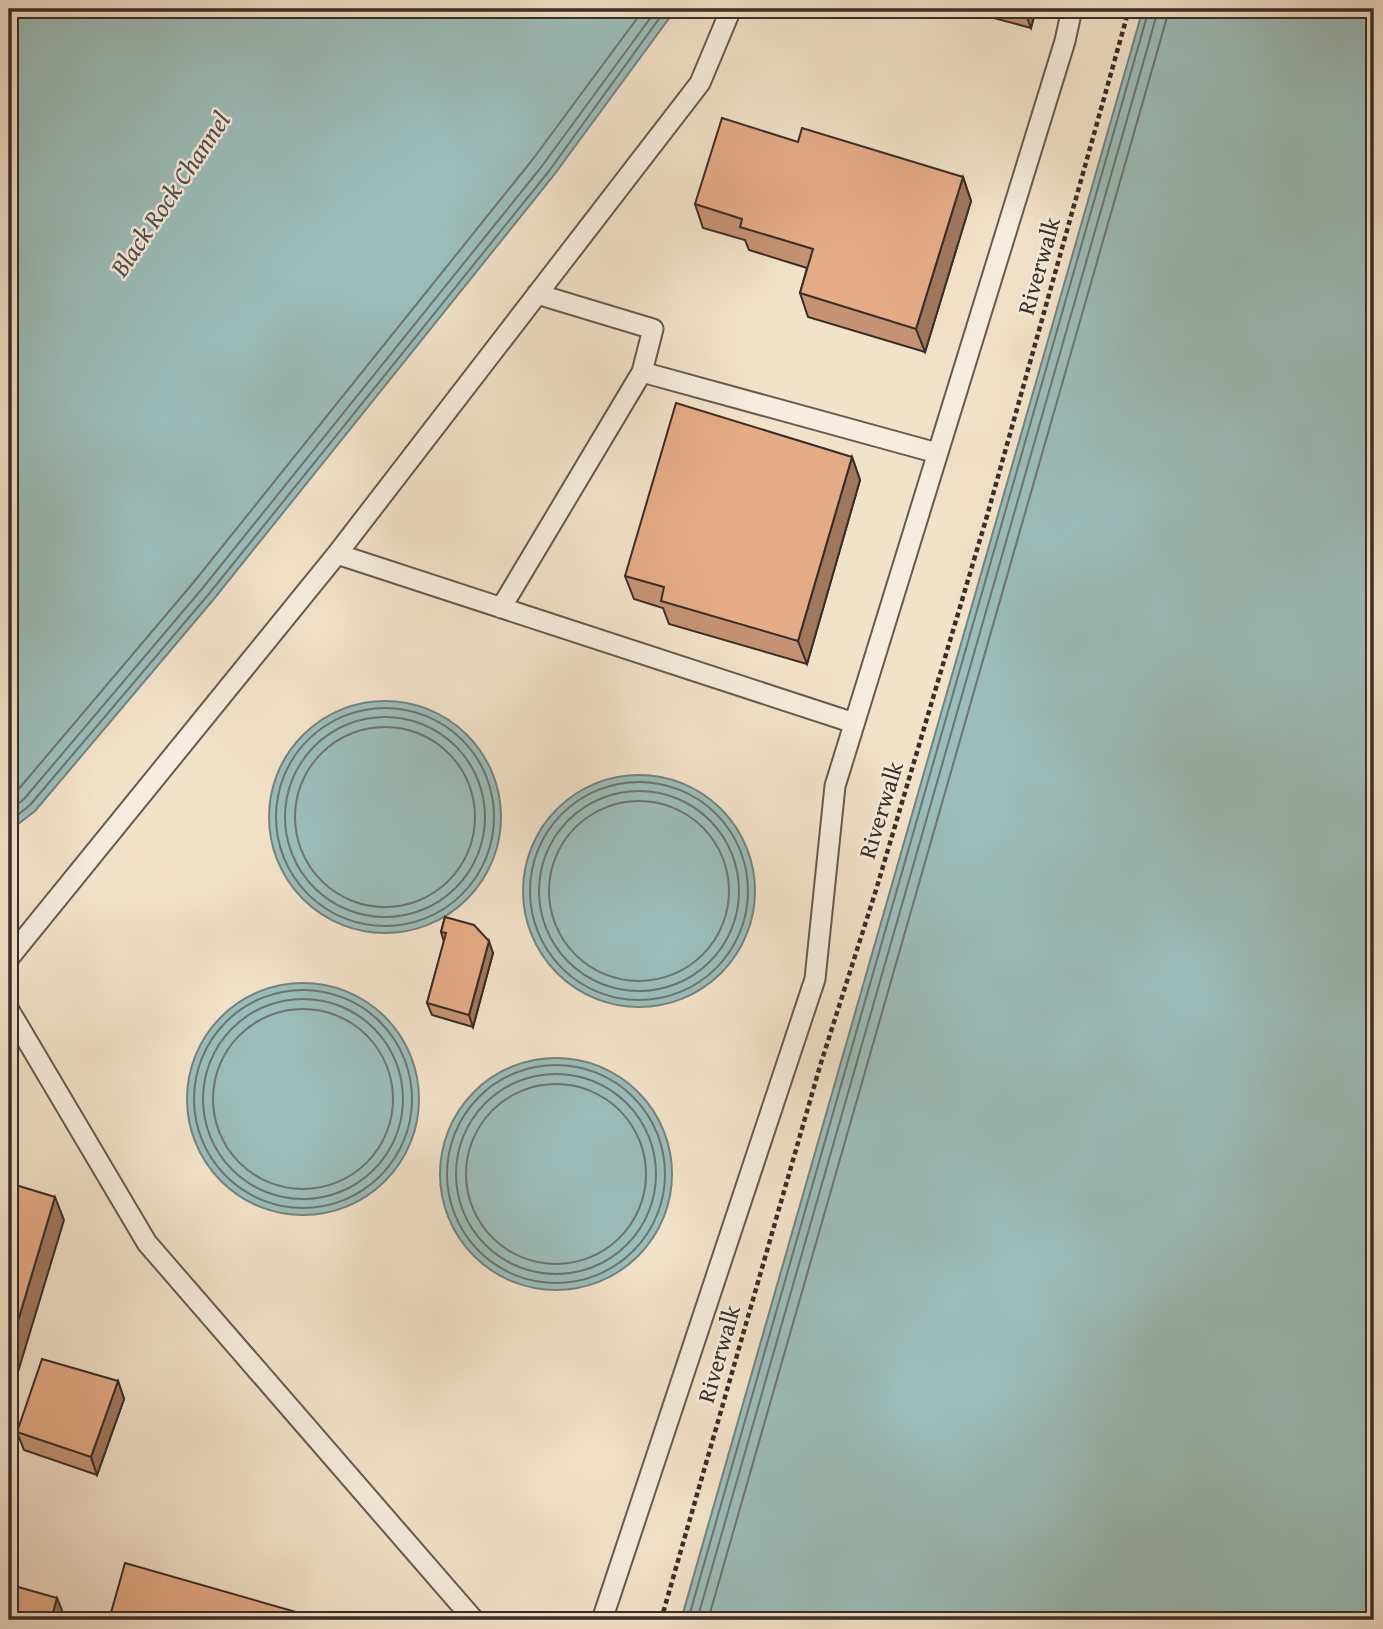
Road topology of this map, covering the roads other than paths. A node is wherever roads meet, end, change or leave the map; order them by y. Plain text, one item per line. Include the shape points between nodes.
1 (731, 9) edge
2 (1072, 9) edge
3 (537, 294) junction
4 (642, 372) junction
5 (937, 453) junction
6 (337, 554) junction
7 (501, 608) junction
8 (854, 723) junction
9 (9, 958) edge
10 (9, 1010) edge
11 (474, 1620) edge
12 (602, 1620) edge

1 - 3 lane via 700,83
2 - 5 lane
3 - 4 lane via 653,329
3 - 6 lane
4 - 5 lane
4 - 7 lane
5 - 8 lane
6 - 7 lane
6 - 9 lane
7 - 8 lane
8 - 12 lane via 835,786 815,979
10 - 11 lane via 147,1243

